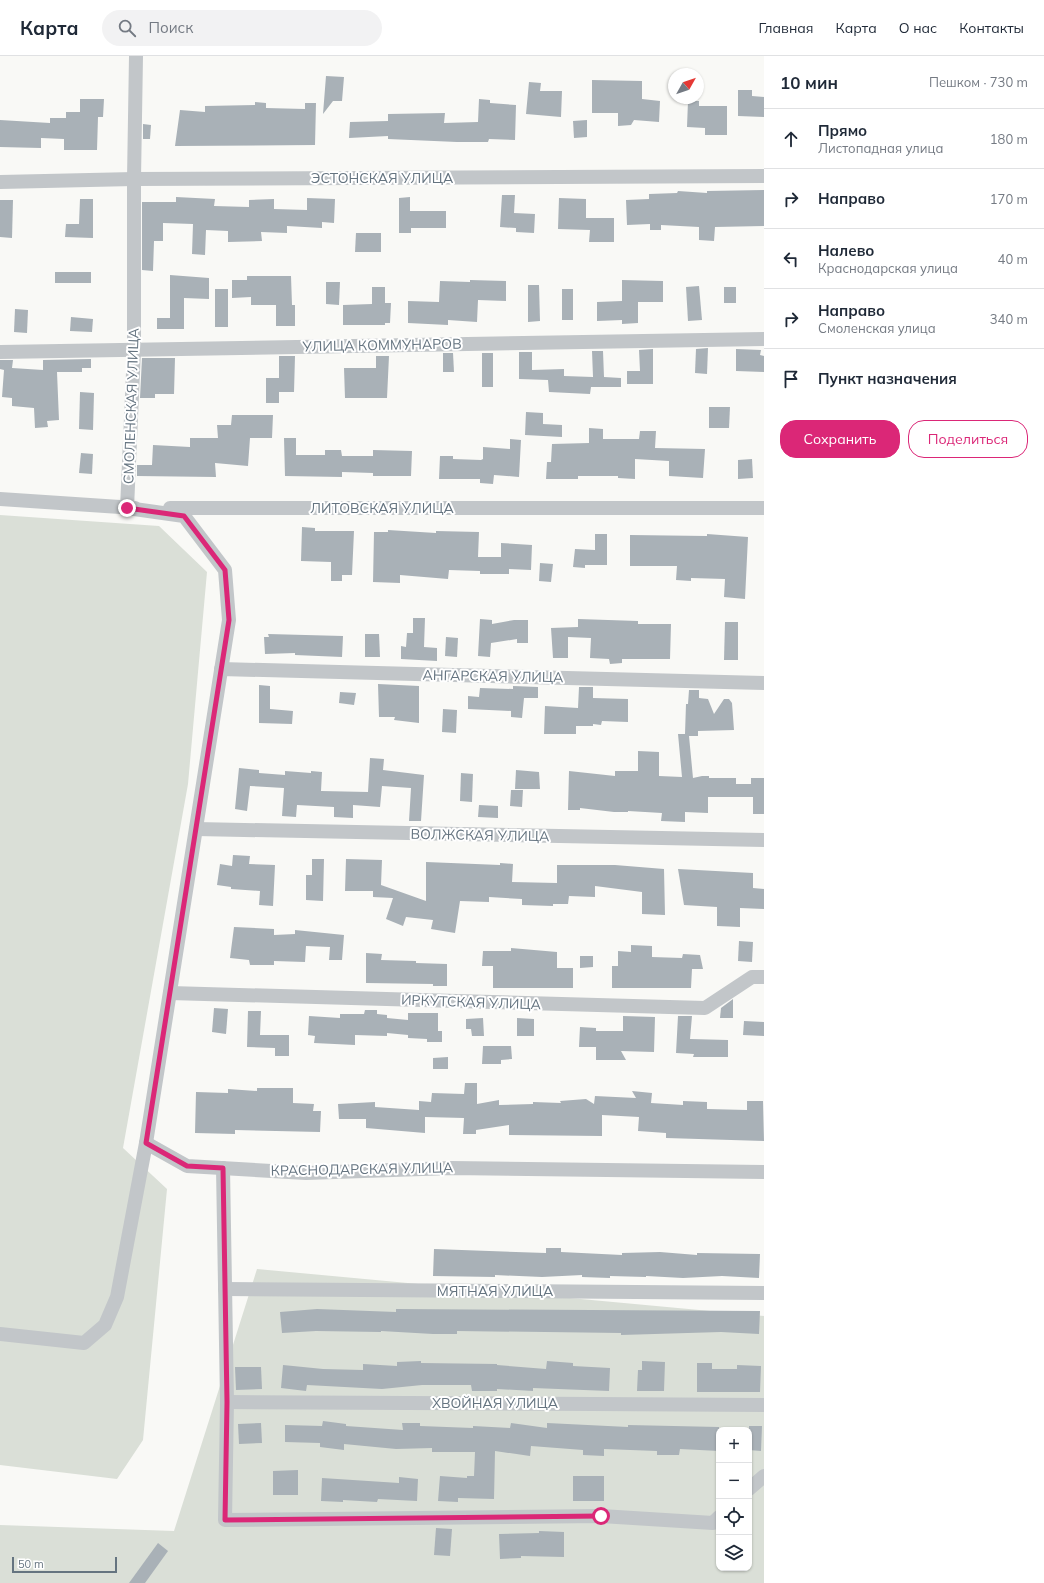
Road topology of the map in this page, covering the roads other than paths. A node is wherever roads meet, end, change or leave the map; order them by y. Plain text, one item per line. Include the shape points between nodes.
1 (136, 56) edge
2 (764, 176) edge
3 (134, 179) junction
4 (0, 182) edge
5 (764, 339) edge
6 (134, 350) junction
7 (0, 352) edge
8 (0, 499) edge
9 (127, 508) junction
10 (764, 508) edge
11 (221, 669) junction
12 (764, 683) edge
13 (196, 829) junction
14 (764, 840) edge
15 (764, 978) edge
16 (170, 993) junction
17 (146, 1143) junction
18 (223, 1168) junction
19 (764, 1172) edge
20 (225, 1289) junction
21 (764, 1293) edge
22 (0, 1334) edge
23 (227, 1402) junction
24 (764, 1405) edge
25 (764, 1476) edge
26 (752, 1486) edge
27 (716, 1520) edge

1 - 3 street, СМОЛЕНСКАЯ УЛИЦА
2 - 3 street, ЭСТОНСКАЯ УЛИЦА
3 - 4 street, ЭСТОНСКАЯ УЛИЦА
3 - 6 street, СМОЛЕНСКАЯ УЛИЦА
5 - 6 street, УЛИЦА КОММУНАРОВ
6 - 7 street, УЛИЦА КОММУНАРОВ
6 - 9 street, СМОЛЕНСКАЯ УЛИЦА
8 - 9 street, ЛИТОВСКАЯ УЛИЦА
9 - 10 street, ЛИТОВСКАЯ УЛИЦА
9 - 11 street via 184,516 225,570 229,620
11 - 12 street, АНГАРСКАЯ УЛИЦА
11 - 13 street
13 - 14 street, ВОЛЖСКАЯ УЛИЦА
13 - 16 street
15 - 16 street, ИРКУТСКАЯ УЛИЦА via 752,977 705,1008
16 - 17 street
17 - 18 street, КРАСНОДАРСКАЯ УЛИЦА via 187,1166
17 - 22 street via 117,1297 105,1325 84,1343
18 - 19 street, КРАСНОДАРСКАЯ УЛИЦА via 306,1173 451,1168
18 - 20 street
20 - 21 street, МЯТНАЯ УЛИЦА
20 - 23 street
23 - 24 street, ХВОЙНАЯ УЛИЦА
23 - 27 street via 225,1520 601,1516 713,1523
25 - 26 street

